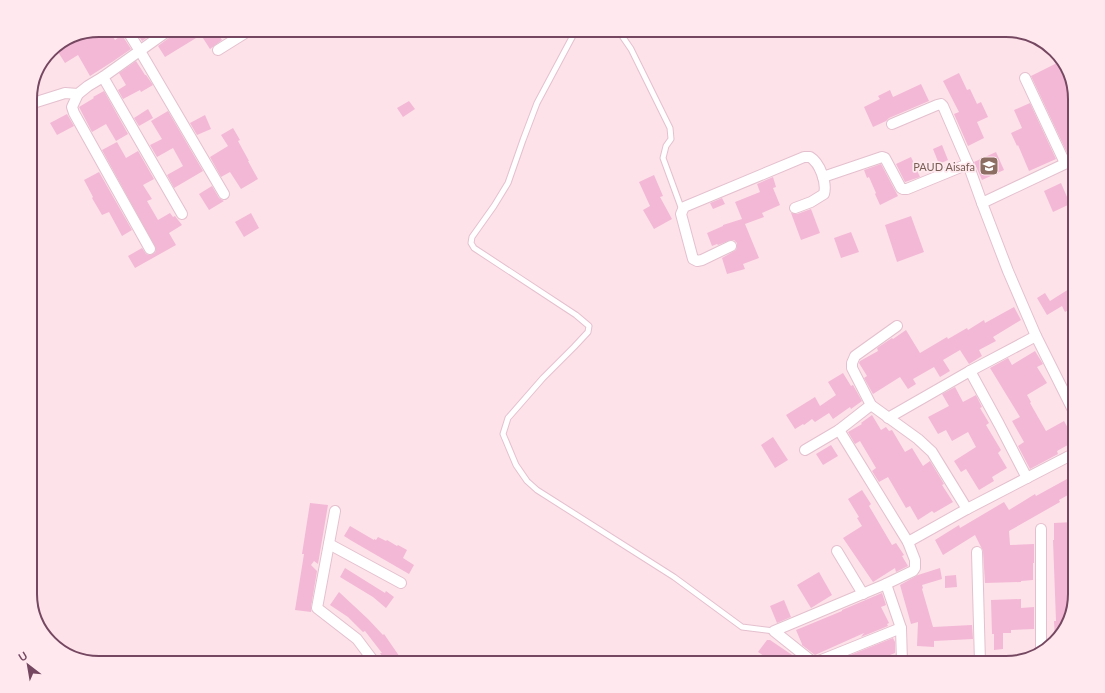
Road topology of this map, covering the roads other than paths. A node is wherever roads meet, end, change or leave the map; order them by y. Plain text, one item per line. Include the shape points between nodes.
1 (131, 37) edge
2 (159, 37) edge
3 (239, 37) edge
4 (572, 37) edge
5 (623, 37) edge
6 (218, 50) dead end
7 (140, 51) junction
8 (103, 77) junction
9 (1025, 78) dead end
10 (78, 94) junction
11 (37, 102) edge
12 (892, 124) dead end
13 (1068, 157) edge
14 (1068, 162) edge
15 (968, 164) junction
16 (823, 177) junction
17 (224, 194) dead end
18 (982, 203) junction
19 (795, 208) dead end
20 (682, 211) junction
21 (182, 214) dead end
22 (731, 246) dead end
23 (150, 249) dead end
24 (897, 326) dead end
25 (1036, 336) junction
26 (970, 371) junction
27 (1068, 400) edge
28 (871, 405) junction
29 (888, 418) junction
30 (839, 430) junction
31 (804, 450) dead end
32 (1068, 457) edge
33 (1027, 478) junction
34 (967, 509) junction
35 (335, 511) dead end
36 (1041, 529) dead end
37 (908, 542) junction
38 (329, 544) junction
39 (837, 551) dead end
40 (977, 552) dead end
41 (401, 583) dead end
42 (886, 584) junction
43 (863, 594) junction
44 (901, 628) junction
45 (774, 631) junction
46 (1041, 645) edge
47 (369, 656) edge
48 (805, 656) edge
49 (831, 656) edge
50 (902, 656) edge
51 (980, 656) edge

1 - 7 street
2 - 7 street
3 - 6 street
4 - 45 lane via 537,103 508,183 470,243 576,315 589,326 588,332 508,418 503,434 516,465 527,481 538,490 674,577 742,627
5 - 20 lane via 670,128 671,139 663,158
7 - 8 street
7 - 17 street
8 - 10 street
8 - 21 street
9 - 13 street
10 - 11 street via 65,93
10 - 23 street via 72,107 74,113
12 - 15 street via 941,104
14 - 18 street
15 - 16 street via 907,189 901,188 886,158 882,157
15 - 18 street
16 - 19 street via 824,194
16 - 20 street via 816,161 810,156 804,157 686,205
18 - 25 street
20 - 22 street via 694,260 702,260
24 - 28 street via 855,356 852,363 854,373
25 - 26 street
25 - 27 street
26 - 29 street
26 - 33 street
28 - 29 street
28 - 30 street
29 - 34 street via 932,452
30 - 31 street
30 - 37 street
32 - 33 street
33 - 34 street
34 - 37 street
35 - 38 street
36 - 46 street
37 - 42 street via 915,560 915,568
38 - 41 street
38 - 47 street via 317,608 357,640
39 - 43 street
40 - 51 street
42 - 43 street
42 - 44 street
43 - 45 street
44 - 49 street
44 - 50 street
45 - 48 street

